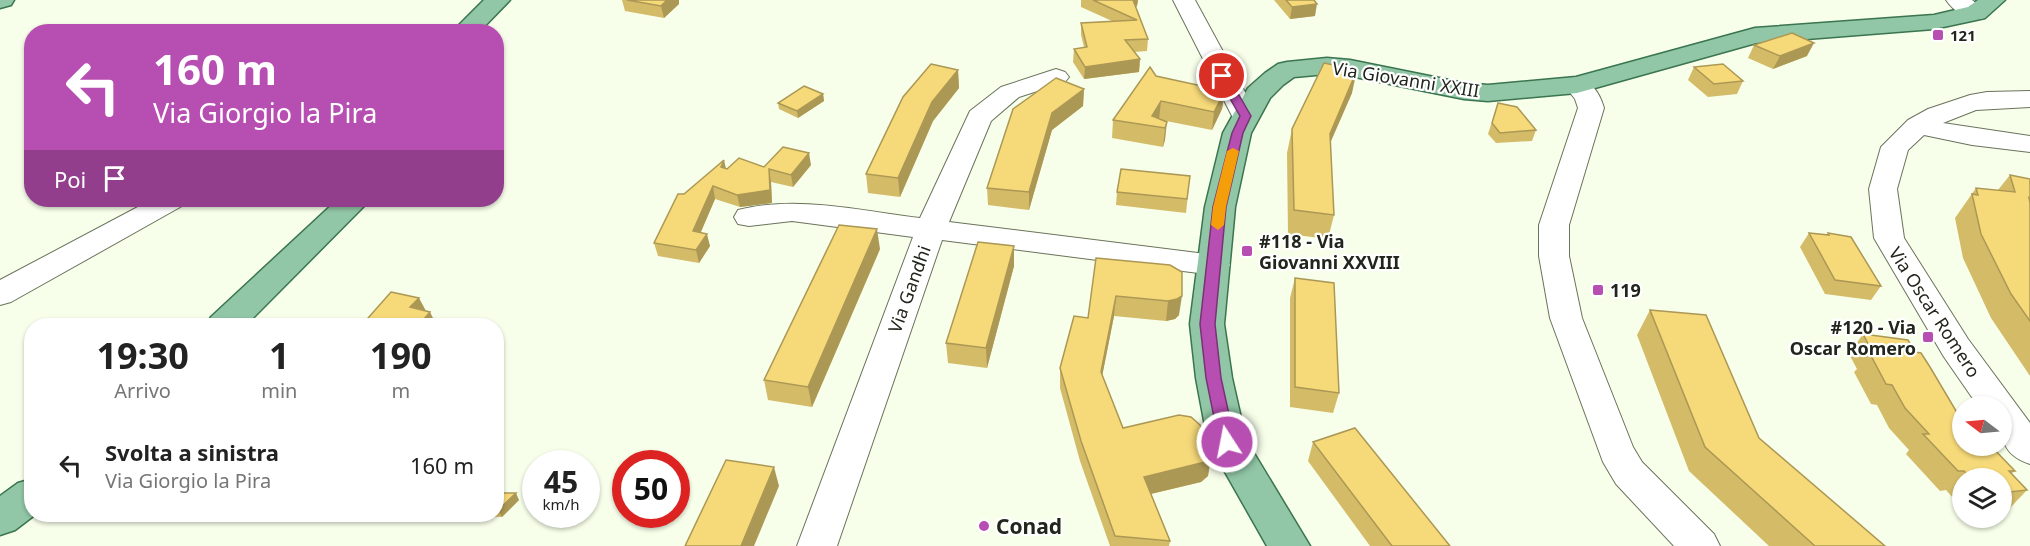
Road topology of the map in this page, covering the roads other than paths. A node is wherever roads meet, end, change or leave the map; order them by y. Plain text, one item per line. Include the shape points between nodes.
1 (498, 0) edge
2 (1184, 0) edge
3 (1975, 4) edge
4 (472, 24) edge
5 (1056, 77) edge
6 (1577, 85) junction
7 (2030, 99) edge
8 (1245, 116) junction
9 (1918, 126) junction
10 (2030, 144) edge
11 (159, 207) edge
12 (348, 207) edge
13 (749, 217) dead end
14 (931, 228) junction
15 (1214, 265) junction
16 (0, 294) edge
17 (231, 318) edge
18 (1990, 396) edge
19 (2012, 426) edge
20 (2030, 449) edge
21 (24, 501) edge
22 (0, 518) edge
23 (817, 546) edge
24 (1288, 546) edge
25 (1700, 546) edge

1 - 4 main road
2 - 8 street
3 - 6 main road, Via Giovanni XXIII via 1934,22 1755,36
5 - 14 street, Via Gandhi via 1010,92 979,117
6 - 8 main road, Via Giovanni XXIII via 1488,93 1350,68 1305,66 1287,70 1274,79 1258,94
6 - 25 street via 1591,108 1554,225 1554,256 1566,318 1616,452 1629,473
7 - 9 street, Via Oscar Romero via 1970,103
8 - 15 main road, Via Giovanni XXIII via 1220,207
9 - 10 street
9 - 18 street, Via Oscar Romero via 1895,147 1883,189 1889,238
11 - 16 street
12 - 17 main road
13 - 14 street via 792,212
14 - 15 street
14 - 23 street, Via Gandhi
15 - 24 main road, Via Giovanni XXIII via 1207,324 1227,442
19 - 20 street
21 - 22 main road

